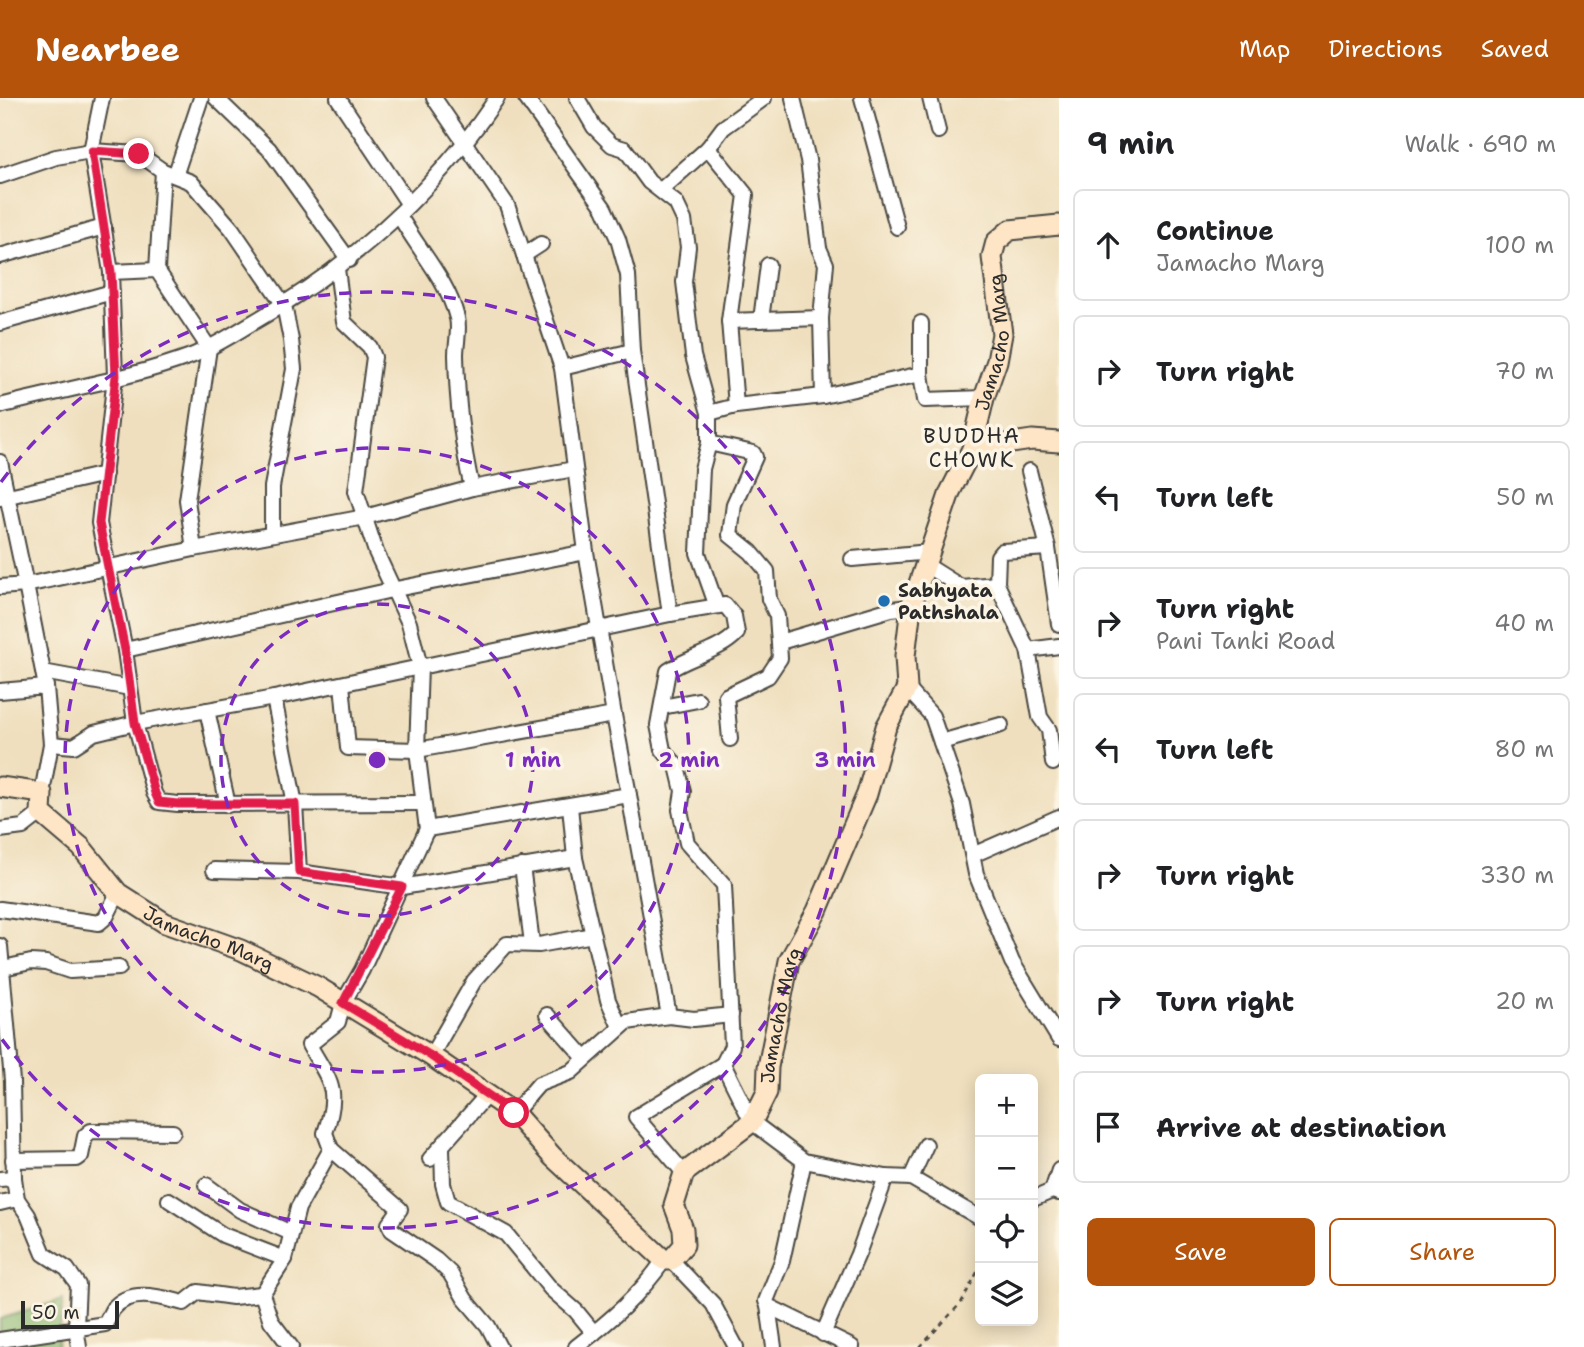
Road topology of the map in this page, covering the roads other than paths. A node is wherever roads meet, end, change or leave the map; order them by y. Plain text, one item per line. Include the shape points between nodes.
1 (102, 98) edge
2 (201, 98) edge
3 (216, 98) edge
4 (338, 98) edge
5 (434, 98) edge
6 (496, 98) edge
7 (526, 98) edge
8 (577, 98) edge
9 (764, 98) edge
10 (793, 98) edge
11 (862, 98) edge
12 (930, 98) edge
13 (938, 131) dead end
14 (466, 144) junction
15 (708, 148) junction
16 (92, 151) junction
17 (169, 172) junction
18 (0, 176) edge
19 (661, 190) junction
20 (404, 209) junction
21 (1059, 225) edge
22 (104, 227) junction
23 (897, 227) dead end
24 (541, 244) dead end
25 (524, 255) junction
26 (0, 256) edge
27 (349, 260) junction
28 (768, 265) dead end
29 (337, 269) junction
30 (157, 270) junction
31 (111, 272) junction
32 (112, 292) junction
33 (284, 305) junction
34 (821, 317) junction
35 (761, 320) junction
36 (729, 321) junction
37 (0, 323) edge
38 (921, 323) dead end
39 (209, 348) junction
40 (632, 351) junction
41 (562, 368) junction
42 (921, 374) junction
43 (116, 376) junction
44 (823, 396) junction
45 (984, 398) junction
46 (0, 406) edge
47 (736, 406) junction
48 (709, 413) junction
49 (1059, 442) edge
50 (709, 443) junction
51 (972, 449) junction
52 (0, 462) edge
53 (573, 469) junction
54 (1029, 471) dead end
55 (105, 474) junction
56 (472, 488) junction
57 (3, 498) edge
58 (365, 517) junction
59 (272, 533) junction
60 (1048, 548) junction
61 (194, 549) junction
62 (586, 552) junction
63 (852, 559) dead end
64 (928, 559) junction
65 (107, 569) junction
66 (998, 584) junction
67 (26, 585) junction
68 (0, 587) edge
69 (396, 589) junction
70 (716, 604) junction
71 (911, 607) junction
72 (670, 614) junction
73 (1059, 624) edge
74 (601, 630) junction
75 (780, 642) junction
76 (1059, 646) edge
77 (125, 650) junction
78 (1028, 650) junction
79 (420, 667) junction
80 (43, 672) junction
81 (342, 684) junction
82 (46, 687) junction
83 (130, 688) junction
84 (907, 688) junction
85 (0, 691) edge
86 (274, 698) junction
87 (698, 700) dead end
88 (662, 707) junction
89 (207, 710) junction
90 (614, 715) junction
91 (135, 723) junction
92 (1002, 725) dead end
93 (730, 739) dead end
94 (941, 742) junction
95 (51, 744) junction
96 (417, 750) junction
97 (1053, 763) dead end
98 (0, 787) edge
99 (629, 795) junction
100 (41, 803) junction
101 (422, 803) junction
102 (295, 804) junction
103 (228, 805) junction
104 (570, 806) junction
105 (1059, 817) edge
106 (427, 829) junction
107 (0, 830) edge
108 (975, 855) junction
109 (575, 858) junction
110 (522, 866) junction
111 (214, 870) dead end
112 (299, 872) junction
113 (402, 887) junction
114 (118, 892) junction
115 (0, 909) edge
116 (593, 935) junction
117 (532, 943) junction
118 (0, 946) edge
119 (3, 968) junction
120 (119, 968) dead end
121 (343, 1003) junction
122 (3, 1009) edge
123 (547, 1015) dead end
124 (731, 1015) junction
125 (670, 1016) junction
126 (620, 1027) junction
127 (1057, 1030) edge
128 (431, 1056) junction
129 (585, 1058) junction
130 (723, 1064) junction
131 (486, 1096) junction
132 (5, 1109) edge
133 (514, 1113) junction
134 (752, 1122) junction
135 (173, 1132) dead end
136 (926, 1145) dead end
137 (442, 1148) junction
138 (331, 1149) junction
139 (430, 1159) dead end
140 (13, 1160) junction
141 (804, 1161) junction
142 (1059, 1170) edge
143 (684, 1173) junction
144 (886, 1177) junction
145 (7, 1178) edge
146 (911, 1178) junction
147 (206, 1185) dead end
148 (1055, 1192) edge
149 (1038, 1197) edge
150 (17, 1199) junction
151 (169, 1200) dead end
152 (0, 1203) edge
153 (975, 1215) edge
154 (291, 1233) junction
155 (285, 1259) junction
156 (667, 1260) junction
157 (262, 1294) junction
158 (768, 1306) junction
159 (76, 1327) junction
160 (594, 1333) junction
161 (822, 1334) junction
162 (0, 1340) edge
163 (79, 1347) edge
164 (291, 1347) edge
165 (499, 1347) edge
166 (576, 1347) edge
167 (736, 1347) edge
168 (774, 1347) edge
169 (852, 1347) edge

1 - 16 street
2 - 17 street
3 - 27 street via 269,149
4 - 20 street
5 - 14 street
6 - 14 street
7 - 40 street via 604,208 618,239 628,275
8 - 19 street via 601,134 625,149
9 - 15 street via 723,128
10 - 34 street via 808,160 819,248 827,264
11 - 23 street
12 - 13 street
14 - 20 street
14 - 25 street via 507,205
15 - 19 street
15 - 36 street via 746,195
16 - 17 street via 139,154
16 - 18 street via 56,156
16 - 22 street
17 - 30 street
17 - 33 street via 191,182 232,229
19 - 48 street via 676,203 684,220 688,247 684,282 693,356
20 - 27 street
20 - 56 street via 414,242 445,285 458,320 456,355 464,452
21 - 45 street, Jamacho Marg via 1010,230 996,242 992,257 1002,334
22 - 26 street
22 - 31 street
24 - 25 street
25 - 41 street
27 - 29 street
28 - 35 street
29 - 33 street
29 - 58 street via 344,322 374,357 355,485
30 - 31 street
30 - 39 street
31 - 32 street
32 - 37 street
32 - 43 street
33 - 39 street
33 - 59 street via 293,369 272,487
34 - 35 street
34 - 44 street
35 - 36 street
36 - 47 street
38 - 42 street
39 - 43 street
39 - 61 street via 187,499
40 - 41 street
40 - 72 street
41 - 53 street
42 - 44 street
42 - 45 street via 925,400
43 - 46 street
43 - 55 street
44 - 47 street
45 - 51 street, Jamacho Marg
47 - 48 street
48 - 50 street
49 - 51 street via 1032,440
50 - 70 street via 702,469 698,553
50 - 75 street via 755,457 734,504 730,535 767,571
51 - 64 street, Jamacho Marg via 950,492
52 - 57 street
53 - 56 street
53 - 62 street
54 - 60 street
55 - 57 street
55 - 65 street via 99,523
56 - 58 street
57 - 67 street
58 - 59 street
58 - 69 street via 376,552
59 - 61 street
60 - 66 street via 1002,551
60 - 73 street
61 - 65 street
62 - 69 street
62 - 74 street
63 - 64 street
64 - 66 street via 961,587
64 - 71 street, Jamacho Marg
65 - 67 street
65 - 77 street
66 - 78 street
67 - 68 street
67 - 80 street
69 - 77 street
69 - 79 street
70 - 72 street
70 - 88 street via 725,605 734,616 737,633 727,644 668,671
71 - 75 street
71 - 84 street, Jamacho Marg via 905,656
72 - 74 street
74 - 79 street
74 - 90 street
75 - 93 street via 774,671 726,696
76 - 78 street
77 - 83 street
78 - 97 street
79 - 81 street
79 - 96 street
80 - 82 street
80 - 83 street
81 - 86 street
81 - 96 street via 348,748
82 - 85 street
82 - 95 street
83 - 91 street
84 - 94 street via 932,716
84 - 134 street, Jamacho Marg via 886,727 867,794 817,911 789,961 768,1067 768,1092
86 - 89 street
86 - 102 street
87 - 88 street
88 - 124 street via 658,725 663,750 677,766 687,843 724,885
89 - 91 street
89 - 103 street
90 - 96 street
90 - 99 street
91 - 95 street via 94,733 74,746
91 - 103 street via 159,802
92 - 94 street
94 - 108 street
95 - 100 street
96 - 101 street
98 - 100 street
99 - 104 street
99 - 125 street
100 - 107 street via 23,827
100 - 114 street, Jamacho Marg
101 - 102 street
101 - 106 street
102 - 103 street
102 - 112 street
104 - 106 street
104 - 109 street
105 - 108 street
106 - 113 street
108 - 127 street via 976,874 1012,962
109 - 110 street
109 - 116 street
110 - 113 street
110 - 117 street
111 - 112 street
112 - 113 street
113 - 121 street
114 - 115 street via 99,923
114 - 121 street, Jamacho Marg via 165,923 241,950
116 - 117 street
116 - 126 street via 608,1000
117 - 128 street via 507,944 496,955 474,981
118 - 119 street
119 - 120 street via 31,962 70,971
119 - 122 street
121 - 128 street, Jamacho Marg
121 - 138 street via 338,1022 309,1045 330,1081 334,1106 325,1133
122 - 132 street via 12,1081
123 - 129 street
124 - 125 street
124 - 130 street via 732,1046
125 - 126 street via 636,1018
126 - 129 street
128 - 131 street, Jamacho Marg
129 - 133 street via 566,1075 539,1084
130 - 134 street
130 - 143 street via 636,1117
131 - 133 street, Jamacho Marg
131 - 137 street
132 - 140 street
133 - 156 street, Jamacho Marg via 553,1157
134 - 141 street
134 - 143 street, Jamacho Marg
135 - 140 street via 91,1131 77,1158
136 - 146 street
137 - 139 street
137 - 160 street via 443,1184 449,1202 506,1234
138 - 154 street via 298,1208
138 - 165 street via 400,1209 389,1224 392,1230 450,1273
140 - 145 street
141 - 144 street
141 - 158 street
142 - 148 street
143 - 156 street via 674,1205 684,1245
144 - 146 street
144 - 161 street
145 - 150 street
146 - 153 street
147 - 154 street via 240,1210
148 - 149 street
150 - 152 street
150 - 159 street via 47,1259 74,1276 78,1285
151 - 155 street via 223,1235
154 - 155 street
155 - 157 street
156 - 160 street
156 - 167 street via 713,1304
157 - 159 street via 233,1297 198,1292 184,1303 140,1295 114,1308 105,1324
157 - 164 street via 271,1321
158 - 161 street
158 - 168 street
159 - 162 street
159 - 163 street
160 - 166 street
161 - 169 street

